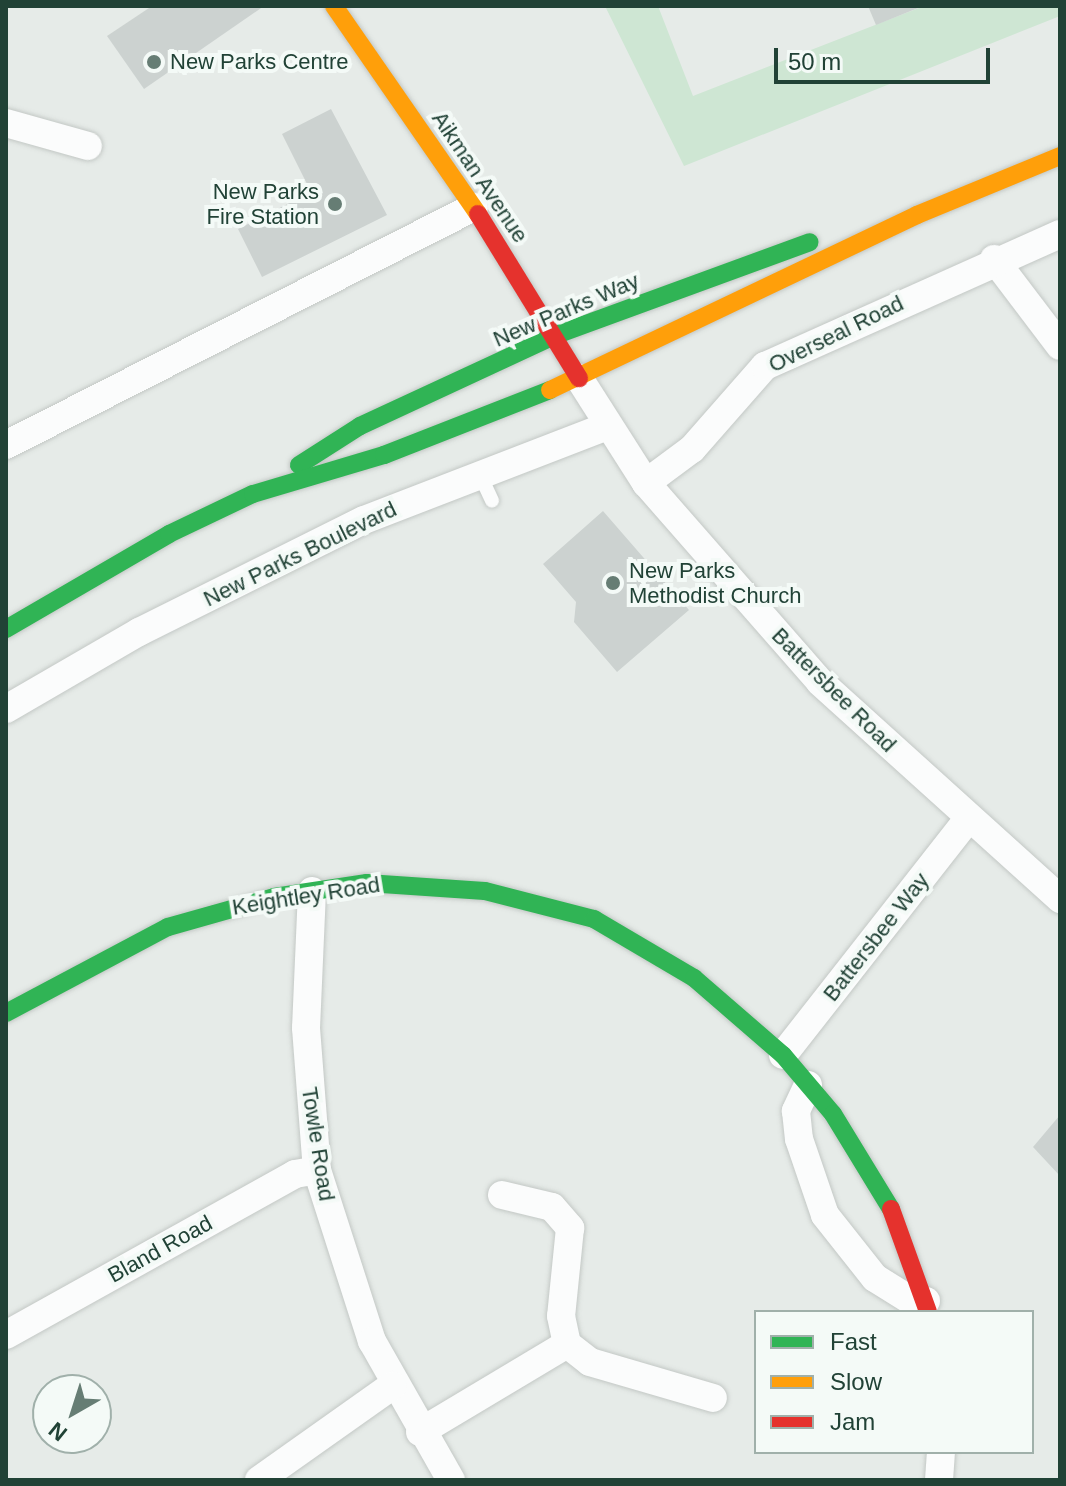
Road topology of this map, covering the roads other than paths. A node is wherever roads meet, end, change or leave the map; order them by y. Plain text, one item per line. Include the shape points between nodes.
1 (334, 6) edge
2 (6, 123) edge
3 (88, 146) dead end
4 (1060, 156) edge
5 (474, 207) junction
6 (917, 215) junction
7 (1060, 234) edge
8 (994, 259) junction
9 (556, 335) junction
10 (1060, 346) edge
11 (579, 378) junction
12 (607, 426) junction
13 (6, 445) edge
14 (646, 483) junction
15 (253, 494) junction
16 (6, 629) edge
17 (6, 709) edge
18 (969, 818) junction
19 (312, 891) junction
20 (1060, 899) edge
21 (6, 1013) edge
22 (783, 1055) junction
23 (808, 1085) junction
24 (317, 1170) junction
25 (502, 1195) dead end
26 (927, 1306) edge
27 (6, 1335) edge
28 (567, 1344) junction
29 (392, 1386) junction
30 (713, 1398) dead end
31 (420, 1432) junction
32 (941, 1454) edge
33 (446, 1479) edge
34 (259, 1480) edge
35 (939, 1480) edge

1 - 5 main road, Aikman Avenue
2 - 3 street
4 - 6 main road, New Parks Way
5 - 9 main road, Aikman Avenue
5 - 13 street
6 - 9 main road, New Parks Way via 811,242
6 - 11 main road, New Parks Way
7 - 8 street, Overseal Road
8 - 10 street
8 - 14 street, Overseal Road via 765,366 692,449
9 - 11 main road, Aikman Avenue
9 - 15 main road, New Parks Way via 360,426
11 - 12 street, Battersbee Road
11 - 15 main road, New Parks Way via 384,455
12 - 14 street, Battersbee Road
12 - 17 street, New Parks Boulevard via 486,489 350,527 139,632
14 - 18 street, Battersbee Road via 820,682
15 - 16 main road, New Parks Way via 169,534
18 - 20 street, Battersbee Road
18 - 22 street, Battersbee Way
19 - 21 main road, Keightley Road via 168,927
19 - 22 main road, Keightley Road via 428,883 594,919 694,978
19 - 24 street, Towle Road via 306,1028
22 - 23 main road, Keightley Road
23 - 26 main road, Keightley Road via 877,1181
23 - 26 street, Keightley Road via 796,1111 799,1139 825,1215 875,1278
24 - 27 street, Bland Road via 295,1174
24 - 29 street, Towle Road via 353,1294
25 - 28 street via 552,1207 570,1228 561,1316
28 - 30 street via 590,1362
28 - 31 street
29 - 31 street, Towle Road
29 - 34 street
31 - 33 street, Towle Road
32 - 35 street

